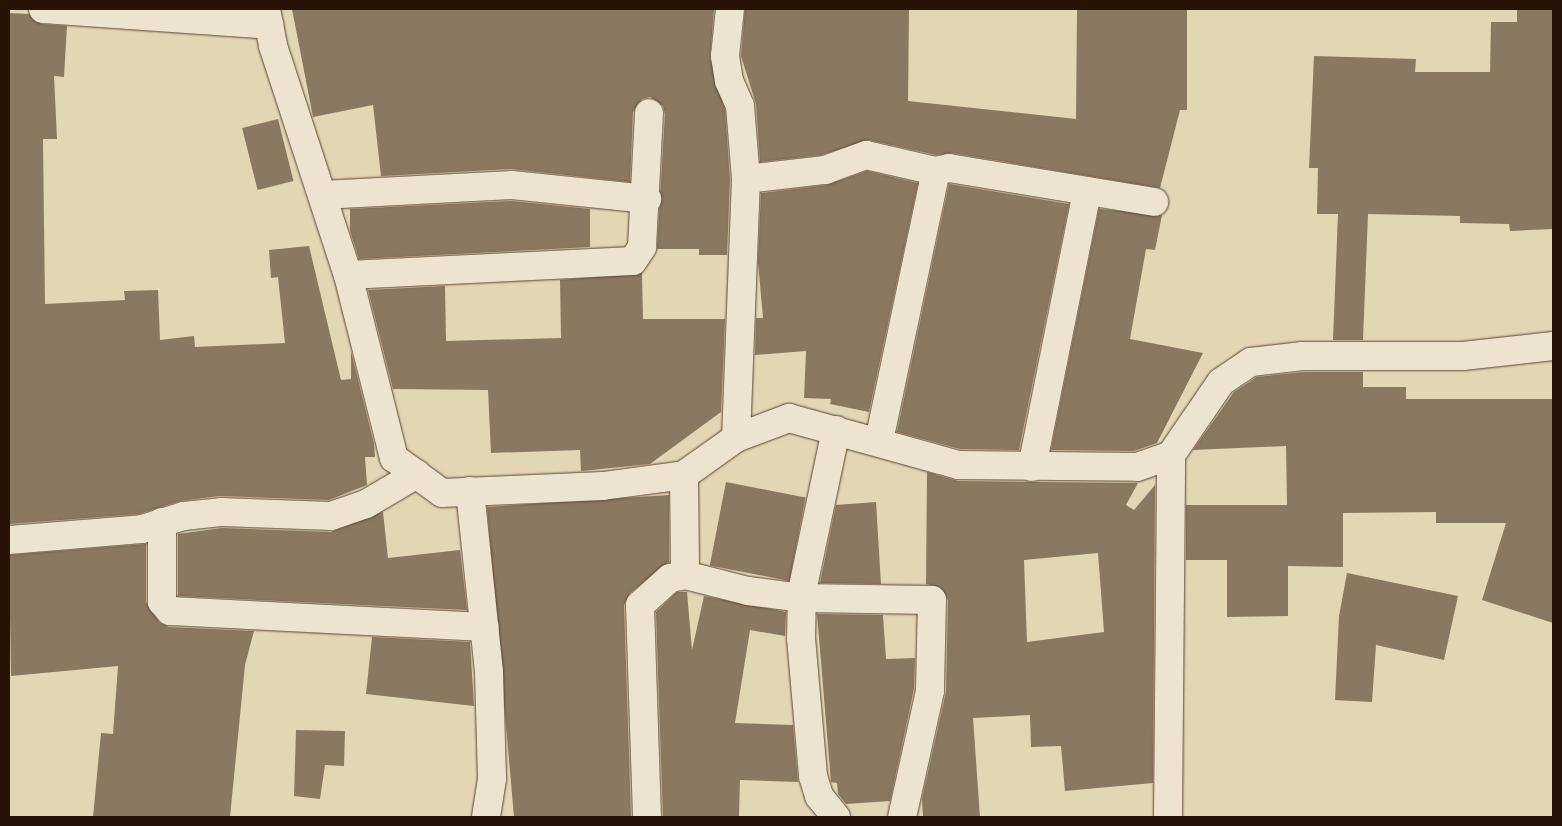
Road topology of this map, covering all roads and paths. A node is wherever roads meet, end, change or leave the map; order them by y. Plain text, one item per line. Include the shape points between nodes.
1 (43, 9) edge
2 (730, 9) edge
3 (267, 17) edge
4 (649, 113) dead end
5 (936, 171) junction
6 (746, 179) junction
7 (1087, 191) junction
8 (322, 195) junction
9 (647, 199) junction
10 (1154, 202) dead end
11 (348, 276) junction
12 (1553, 346) edge
13 (836, 430) junction
14 (736, 438) junction
15 (879, 441) junction
16 (1171, 455) junction
17 (1032, 468) junction
18 (416, 474) junction
19 (684, 475) junction
20 (470, 491) junction
21 (162, 522) junction
22 (9, 540) edge
23 (685, 575) junction
24 (802, 598) junction
25 (485, 627) junction
26 (486, 817) edge
27 (647, 817) edge
28 (836, 817) edge
29 (902, 817) edge
30 (1168, 817) edge

1 - 3 street
2 - 6 street via 726,56 729,81 740,106
3 - 8 street
4 - 9 street
5 - 6 street via 866,155 824,170
5 - 7 street via 949,168
5 - 15 street
6 - 14 street
7 - 10 street
7 - 17 street
8 - 9 street via 512,185
8 - 11 street
9 - 11 street via 642,247 633,261
11 - 18 street via 394,458
12 - 16 street via 1463,356 1303,356 1251,362 1221,382
13 - 14 street via 789,418
13 - 15 street
13 - 24 street
14 - 19 street
15 - 17 street via 958,465
16 - 17 street via 1137,467
16 - 30 street
18 - 20 street via 442,493
18 - 21 street via 366,504 331,516 221,512
19 - 20 street via 602,486
19 - 23 street
20 - 25 street
21 - 22 street via 142,529
21 - 25 street via 162,602 170,611
23 - 24 street via 748,590
23 - 27 street via 670,578 640,605
24 - 28 street via 813,776 819,796
24 - 29 street via 932,600 930,691
25 - 26 street via 492,780

